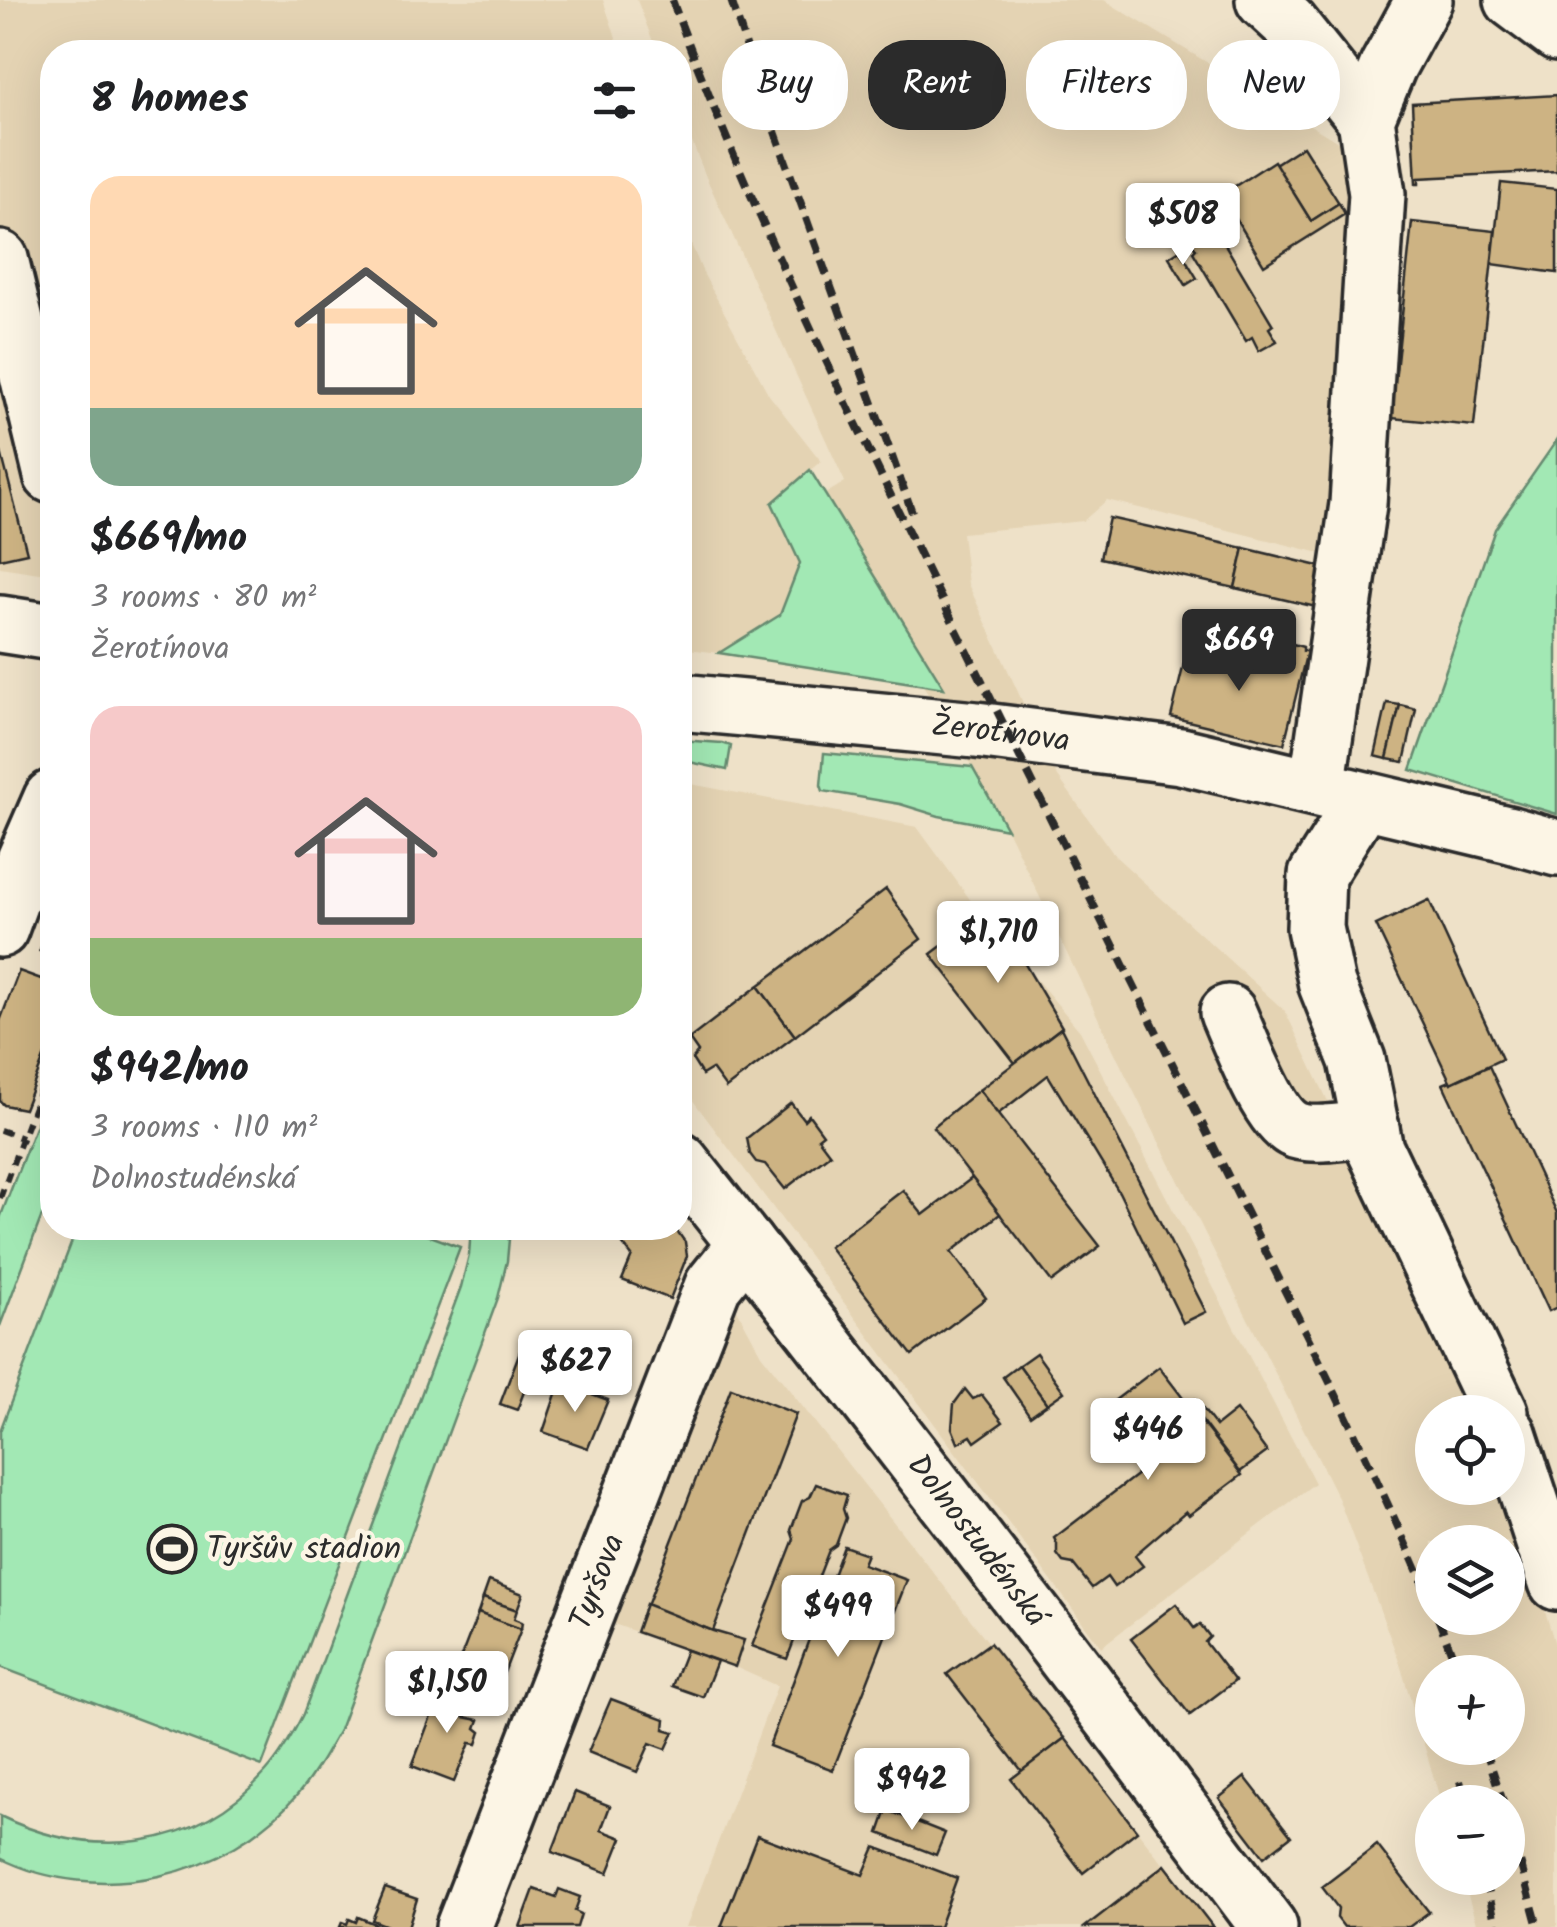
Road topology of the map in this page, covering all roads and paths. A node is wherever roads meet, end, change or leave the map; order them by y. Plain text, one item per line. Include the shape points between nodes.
1 (1264, 0) edge
2 (1424, 0) edge
3 (1513, 0) edge
4 (1557, 34) edge
5 (1366, 118) junction
6 (0, 258) edge
7 (40, 425) edge
8 (0, 624) edge
9 (40, 630) edge
10 (692, 703) edge
11 (1340, 794) junction
12 (40, 826) edge
13 (1557, 848) edge
14 (0, 928) edge
15 (1228, 1013) dead end
16 (40, 1091) edge
17 (1371, 1128) junction
18 (0, 1130) edge
19 (23, 1138) junction
20 (692, 1176) edge
21 (0, 1198) edge
22 (746, 1244) junction
23 (1492, 1395) edge
24 (1525, 1485) edge
25 (1557, 1582) edge
26 (464, 1927) edge
27 (1270, 1927) edge

1 - 5 street
2 - 5 street
3 - 4 street
5 - 11 street via 1377,194
6 - 7 street
8 - 9 street
10 - 11 street, Žerotínova via 1124,747
11 - 13 street, Žerotínova
11 - 17 street via 1316,875 1315,928
12 - 14 street
15 - 17 street via 1272,1109 1293,1130
16 - 19 path
17 - 23 street via 1375,1149
18 - 19 path
19 - 21 path
20 - 22 street, Dolnostudénská
22 - 26 street, Tyršova via 713,1285
22 - 27 street, Dolnostudénská
24 - 25 street

